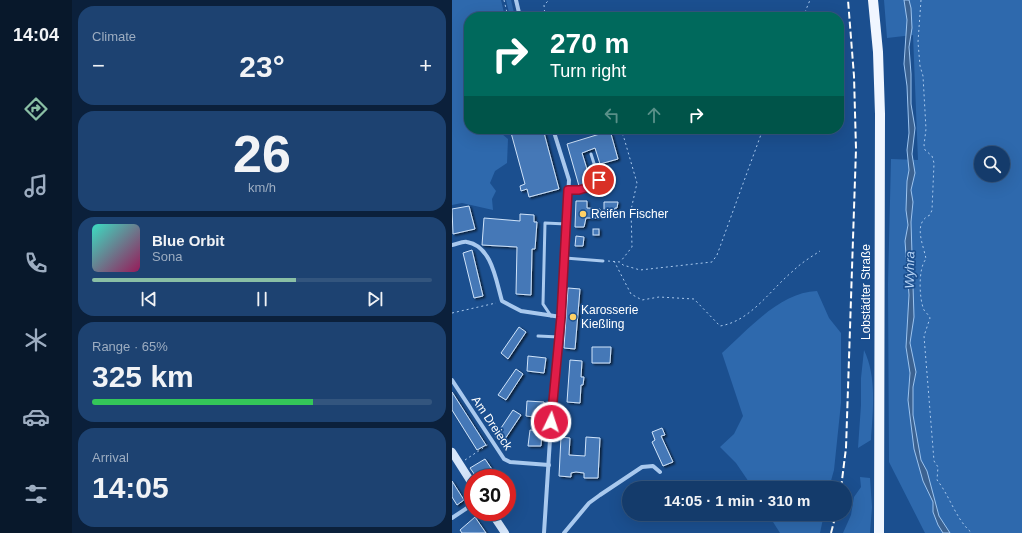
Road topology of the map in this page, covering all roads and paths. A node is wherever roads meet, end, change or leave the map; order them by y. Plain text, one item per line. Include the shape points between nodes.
1 (504, 0) edge
2 (516, 0) edge
3 (549, 0) edge
4 (810, 0) edge
5 (873, 0) edge
6 (921, 0) edge
7 (507, 12) edge
8 (519, 12) edge
9 (545, 12) edge
10 (805, 12) edge
11 (555, 134) edge
12 (622, 134) edge
13 (761, 134) edge
14 (591, 154) dead end
15 (568, 190) junction
16 (566, 224) junction
17 (452, 245) edge
18 (820, 251) dead end
19 (564, 258) junction
20 (603, 261) joint
21 (614, 261) junction
22 (620, 262) junction
23 (502, 301) junction
24 (452, 313) edge
25 (551, 316) junction
26 (561, 317) junction
27 (538, 336) dead end
28 (559, 337) junction
29 (452, 380) edge
30 (492, 442) junction
31 (452, 452) edge
32 (459, 463) junction
33 (549, 466) junction
34 (464, 471) edge
35 (660, 472) dead end
36 (464, 510) edge
37 (452, 518) edge
38 (497, 521) edge
39 (504, 533) edge
40 (544, 533) edge
41 (564, 533) edge
42 (879, 533) edge
43 (972, 533) edge

1 - 7 path
2 - 8 street
3 - 9 path via 544,5
4 - 10 path
5 - 42 main road, Lobstädter Straße via 878,52
6 - 43 path via 918,42 924,84 924,145 934,163 932,210 920,223 926,259 921,268 920,280 924,310 930,318 924,336 934,461 938,467 937,480 965,527
11 - 15 street via 569,180
12 - 22 path via 637,183 631,210 632,247
13 - 22 path via 712,262 640,270
14 - 15 lane via 599,180 596,185
15 - 16 street
16 - 19 street
16 - 25 lane via 545,223 542,298
17 - 23 street via 466,242 483,250 490,262
18 - 21 path via 793,270 752,310 733,324 720,326 694,299 659,297 642,300 631,294
19 - 20 lane
19 - 26 street
20 - 21 path
21 - 22 path
23 - 24 path
23 - 25 street via 520,311
25 - 26 street
26 - 28 street
27 - 28 lane
28 - 33 street
29 - 30 street, Am Dreieck
30 - 32 path
30 - 33 street, Am Dreieck via 504,459 510,462
31 - 32 main road
32 - 34 main road
33 - 40 street
35 - 41 street via 653,466 642,467 589,503
36 - 37 street
38 - 39 main road

